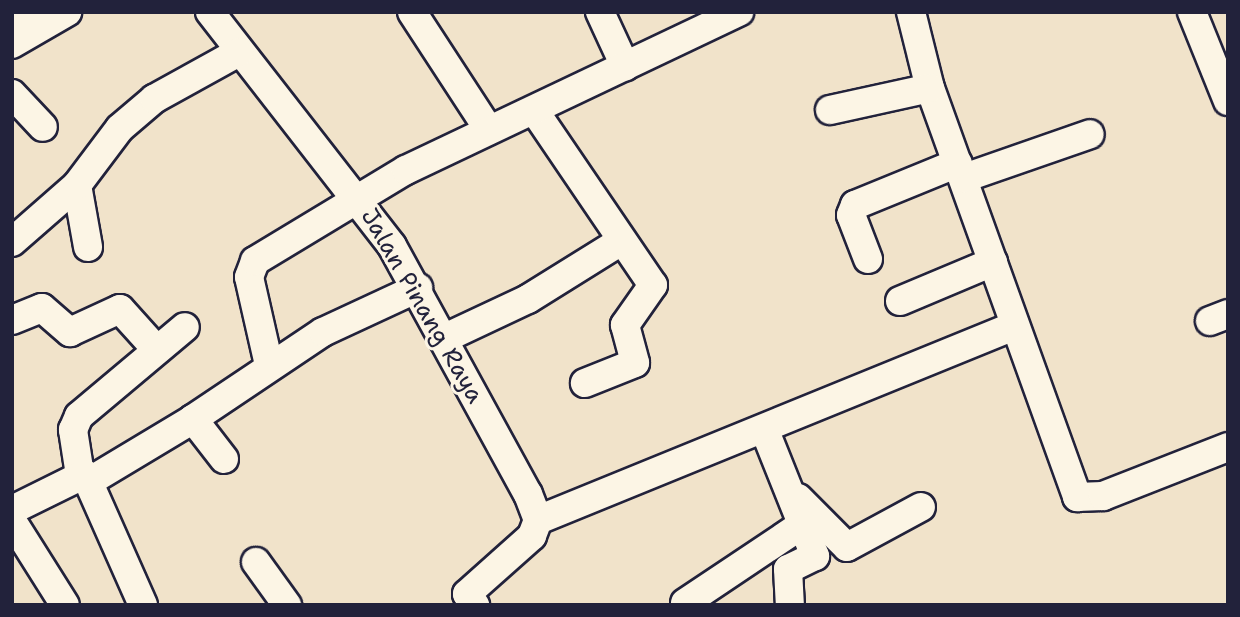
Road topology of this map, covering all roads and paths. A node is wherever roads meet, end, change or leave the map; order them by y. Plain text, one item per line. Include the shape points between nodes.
1 (32, 12) edge
2 (67, 12) edge
3 (210, 12) edge
4 (412, 12) edge
5 (600, 12) edge
6 (739, 12) edge
7 (911, 12) edge
8 (1192, 12) edge
9 (12, 43) edge
10 (239, 52) junction
11 (625, 66) junction
12 (930, 88) junction
13 (12, 94) edge
14 (1228, 101) edge
15 (830, 110) dead end
16 (536, 113) junction
17 (43, 127) dead end
18 (489, 130) junction
19 (1090, 134) dead end
20 (961, 171) junction
21 (77, 185) junction
22 (362, 202) junction
23 (621, 241) junction
24 (12, 242) edge
25 (88, 247) dead end
26 (867, 260) dead end
27 (993, 262) junction
28 (418, 289) junction
29 (900, 301) dead end
30 (12, 320) edge
31 (1014, 326) junction
32 (185, 327) dead end
33 (445, 338) junction
34 (157, 350) junction
35 (269, 365) junction
36 (586, 383) dead end
37 (193, 419) junction
38 (765, 431) junction
39 (1228, 447) edge
40 (224, 458) dead end
41 (85, 478) junction
42 (788, 489) junction
43 (921, 507) dead end
44 (12, 510) edge
45 (538, 520) junction
46 (12, 521) edge
47 (803, 524) junction
48 (256, 562) dead end
49 (465, 601) edge
50 (685, 603) dead end
51 (65, 605) edge
52 (143, 605) edge
53 (287, 605) edge
54 (790, 605) edge

1 - 9 street
2 - 9 street
3 - 10 street, Jalan Pinang Raya
4 - 18 street
5 - 11 street
6 - 11 street
7 - 12 street
8 - 14 street
10 - 21 street via 154,99 120,128
10 - 22 street, Jalan Pinang Raya
11 - 16 street
12 - 15 street
12 - 20 street
13 - 17 street
16 - 18 street
16 - 23 street
18 - 22 street via 406,170
19 - 20 street
20 - 26 street via 855,205 851,215
20 - 27 street
21 - 24 street
21 - 25 street
22 - 28 street, Jalan Pinang Raya
22 - 35 street via 251,267
23 - 33 street via 572,275
23 - 36 street via 653,285 625,325 635,363
27 - 29 street
27 - 31 street
28 - 33 street, Jalan Pinang Raya
28 - 35 street
30 - 34 street via 42,308 70,332 120,309
31 - 38 street
31 - 39 street via 1077,497 1103,496
32 - 34 street
33 - 45 street, Jalan Pinang Raya
34 - 41 street via 79,416 73,430
35 - 37 street
37 - 40 street
37 - 41 street
38 - 42 street
38 - 45 street
41 - 44 street
41 - 52 street
42 - 43 street via 847,547
42 - 47 street
45 - 49 street via 517,552
46 - 51 street
47 - 50 street
47 - 54 street via 815,556 788,569
48 - 53 street

